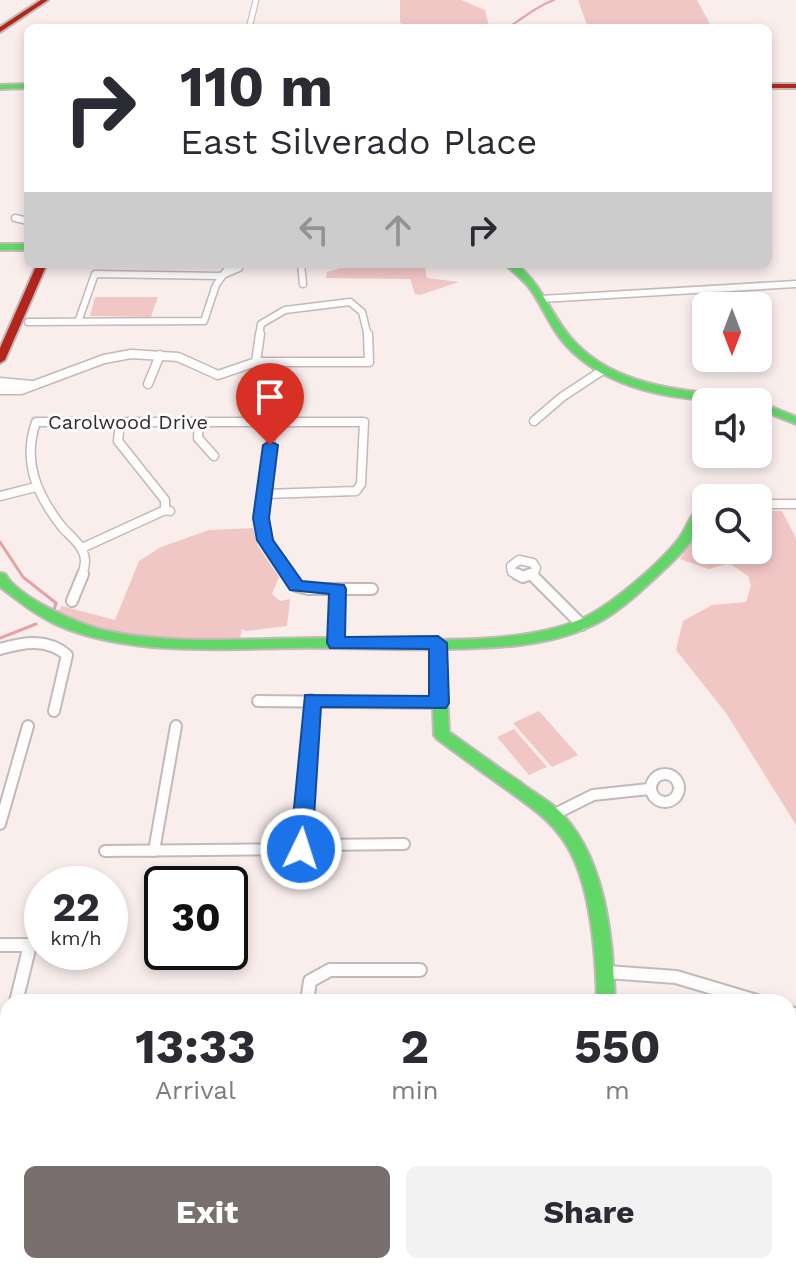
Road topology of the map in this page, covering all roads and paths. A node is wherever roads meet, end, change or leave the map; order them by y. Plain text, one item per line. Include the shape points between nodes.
1 (31, 0) edge
2 (45, 0) edge
3 (256, 0) edge
4 (0, 20) edge
5 (250, 24) edge
6 (0, 30) edge
7 (24, 86) edge
8 (772, 86) edge
9 (796, 86) edge
10 (1, 88) edge
11 (15, 218) dead end
12 (24, 220) edge
13 (0, 247) edge
14 (24, 247) edge
15 (40, 268) edge
16 (239, 268) edge
17 (301, 268) edge
18 (515, 268) edge
19 (220, 277) junction
20 (303, 284) dead end
21 (796, 284) edge
22 (541, 299) junction
23 (28, 322) dead end
24 (78, 322) junction
25 (160, 355) junction
26 (0, 360) edge
27 (256, 362) junction
28 (603, 370) junction
29 (0, 382) edge
30 (148, 384) dead end
31 (32, 385) junction
32 (0, 390) edge
33 (692, 395) edge
34 (772, 411) edge
35 (273, 421) junction
36 (534, 421) dead end
37 (796, 421) edge
38 (120, 422) junction
39 (199, 422) junction
40 (214, 456) dead end
41 (36, 487) junction
42 (265, 494) junction
43 (0, 496) edge
44 (772, 504) edge
45 (796, 504) edge
46 (692, 522) edge
47 (82, 548) junction
48 (532, 575) dead end
49 (1, 581) edge
50 (337, 589) junction
51 (372, 589) dead end
52 (72, 601) dead end
53 (582, 625) junction
54 (336, 643) junction
55 (438, 643) junction
56 (0, 649) edge
57 (311, 700) junction
58 (258, 701) dead end
59 (439, 703) junction
60 (54, 711) dead end
61 (28, 726) dead end
62 (176, 726) dead end
63 (0, 774) edge
64 (14, 774) junction
65 (649, 789) dead end
66 (553, 815) junction
67 (0, 824) edge
68 (404, 844) dead end
69 (301, 849) junction
70 (105, 851) dead end
71 (154, 851) junction
72 (0, 945) edge
73 (420, 970) dead end
74 (607, 972) junction
75 (18, 994) edge
76 (308, 994) edge
77 (606, 994) edge
78 (733, 994) edge

1 - 4 main road
2 - 6 main road
3 - 5 street
7 - 10 main road
8 - 9 main road
11 - 12 street
13 - 14 main road
15 - 26 main road
16 - 19 street
17 - 20 street
18 - 22 main road
19 - 24 street via 204,321
19 - 24 street via 95,274
21 - 22 street
22 - 28 main road via 571,346
23 - 24 street
25 - 27 street via 218,375
25 - 30 street
25 - 31 street via 104,359
27 - 27 street via 369,362 366,319 350,302 277,312 261,324
28 - 33 main road via 659,390
28 - 36 street
29 - 31 street
31 - 32 street
34 - 37 main road
35 - 39 street, Carolwood Drive
35 - 42 street
35 - 42 street, Carolwood Drive via 364,422 361,484 357,492
38 - 39 street, Carolwood Drive
38 - 41 street, Carolwood Drive via 36,422 27,459
38 - 47 street via 118,441 168,511
39 - 40 street via 198,438
41 - 43 street
41 - 47 street
42 - 50 street via 265,540 297,589
44 - 45 street
46 - 53 main road via 675,550 605,614
47 - 52 street via 84,570
48 - 53 street
49 - 54 main road via 46,614 111,636 147,642
50 - 51 street
50 - 54 street
53 - 55 main road via 543,637
54 - 55 main road
55 - 59 main road
56 - 60 street via 40,642 59,646 67,655
57 - 58 street
57 - 59 street
57 - 69 street
59 - 66 main road via 442,735
61 - 64 street
62 - 71 street
63 - 64 street
64 - 67 street
65 - 66 street via 593,795
66 - 74 main road via 581,855 591,883
68 - 69 street
69 - 71 street
70 - 71 street
72 - 75 street via 30,945
73 - 76 street via 330,970 310,981
74 - 77 main road
74 - 78 street via 676,977

